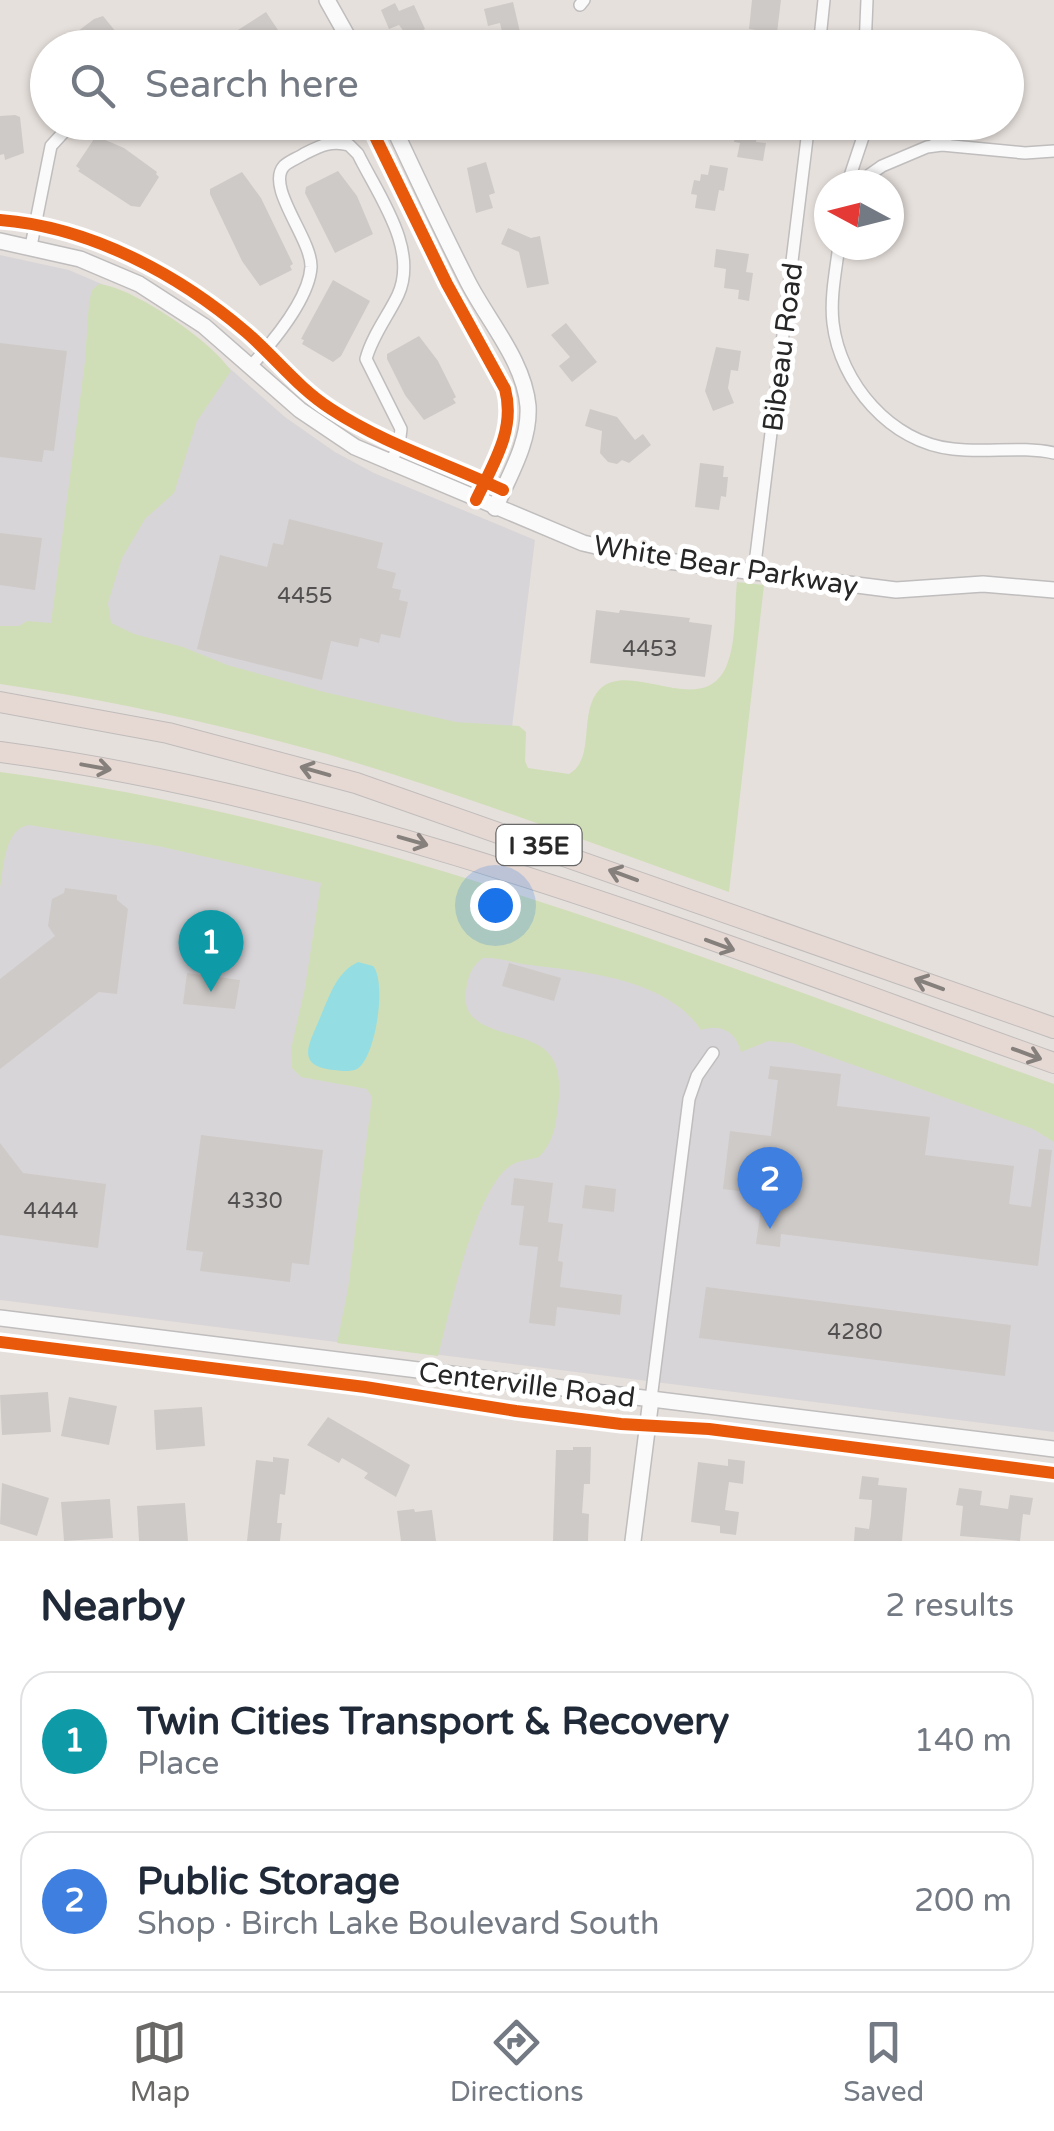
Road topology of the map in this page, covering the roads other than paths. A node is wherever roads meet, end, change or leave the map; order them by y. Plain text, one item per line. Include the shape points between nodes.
1 (327, 0) edge
2 (824, 0) edge
3 (866, 0) edge
4 (344, 30) edge
5 (821, 30) edge
6 (865, 30) edge
7 (56, 140) edge
8 (399, 140) edge
9 (808, 140) edge
10 (862, 140) edge
11 (938, 140) edge
12 (955, 145) junction
13 (1054, 151) edge
14 (852, 170) edge
15 (875, 170) edge
16 (0, 241) edge
17 (32, 246) junction
18 (837, 260) edge
19 (250, 367) junction
20 (1054, 453) edge
21 (390, 464) junction
22 (495, 508) junction
23 (754, 572) junction
24 (1054, 590) edge
25 (4, 702) edge
26 (2, 752) edge
27 (1054, 1028) edge
28 (713, 1053) dead end
29 (1054, 1064) edge
30 (0, 1318) edge
31 (650, 1399) junction
32 (1054, 1449) edge
33 (633, 1541) edge

1 - 4 street
2 - 5 street
3 - 6 street
7 - 17 street
8 - 22 street via 524,388 524,438
9 - 23 street, Bibeau Road
10 - 14 street
11 - 12 street
12 - 13 street
12 - 15 street via 927,147
16 - 17 street, White Bear Parkway
17 - 19 street, White Bear Parkway via 139,284
18 - 20 street via 833,326 846,367 877,411 932,445
19 - 21 street, White Bear Parkway via 314,421
19 - 21 street via 282,330 311,272 309,251 278,186 280,171 325,144 352,146 403,257 400,291 366,359 400,429
21 - 22 street, White Bear Parkway
22 - 23 street, White Bear Parkway via 611,551
23 - 24 street, White Bear Parkway via 896,590 983,584
27 -> 25 highway, I 35E via 356,783 168,733
26 -> 29 highway, I 35E via 179,782 410,840
28 - 31 street via 688,1099
30 - 31 street, Centerville Road
31 - 32 street, Centerville Road
31 - 33 street

